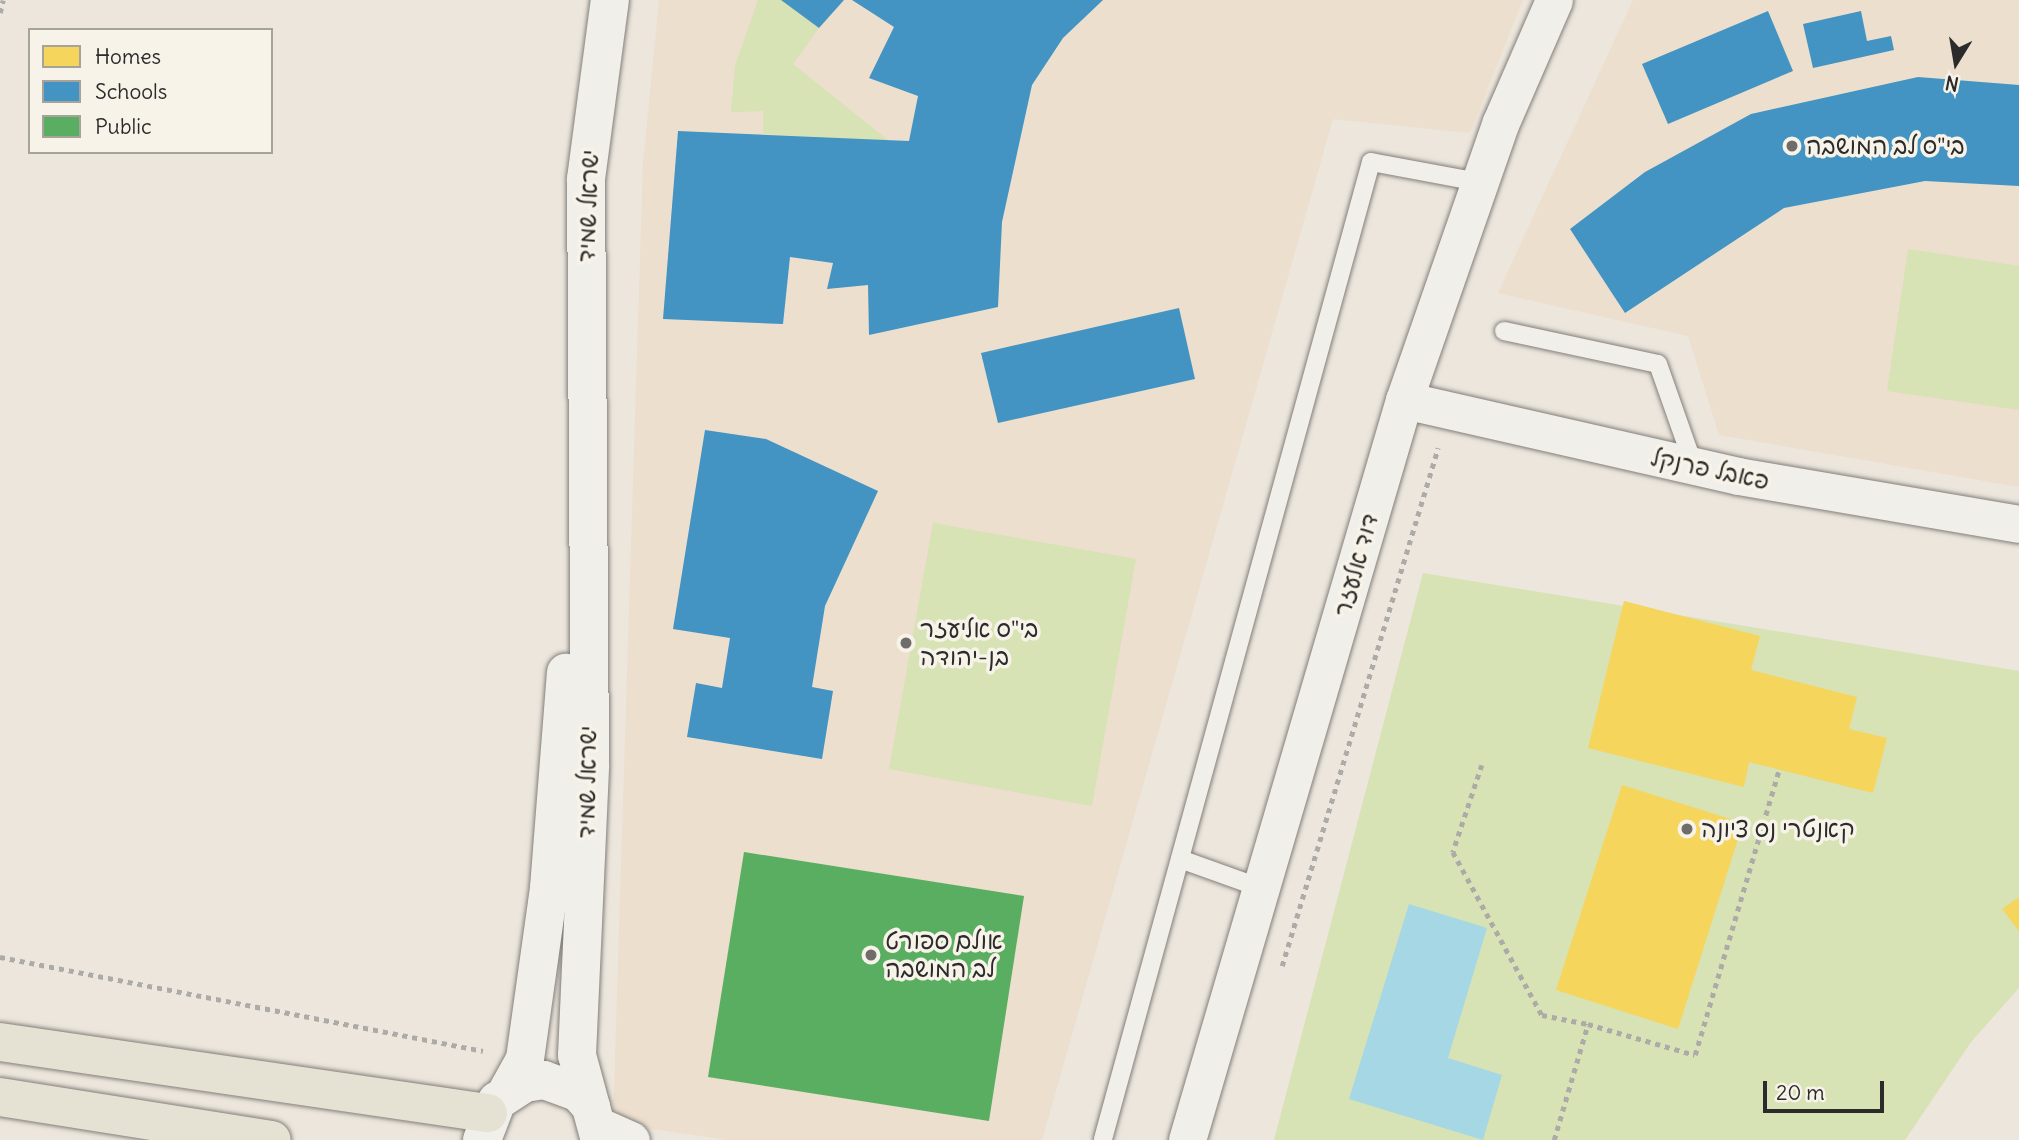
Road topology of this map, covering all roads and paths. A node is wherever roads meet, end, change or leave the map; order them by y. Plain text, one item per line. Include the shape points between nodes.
1 (2, 0) edge
2 (610, 0) edge
3 (1554, 0) edge
4 (0, 13) edge
5 (1479, 183) junction
6 (1504, 331) dead end
7 (1404, 400) junction
8 (1448, 411) junction
9 (583, 455) junction
10 (1694, 466) junction
11 (2019, 524) edge
12 (1482, 765) dead end
13 (1779, 769) dead end
14 (1180, 859) junction
15 (1261, 888) junction
16 (0, 957) edge
17 (1278, 981) dead end
18 (1588, 1024) junction
19 (0, 1042) edge
20 (0, 1097) edge
21 (501, 1101) edge
22 (605, 1128) edge
23 (1103, 1139) edge
24 (272, 1140) edge
25 (1187, 1140) edge
26 (1554, 1140) edge

1 - 4 path
2 - 9 street, ישראל שמיד via 586,179
3 - 5 street, דוד אלעזר
5 - 7 street, דוד אלעזר
5 - 14 lane via 1371,162
6 - 10 lane via 1658,364
7 - 8 street, פאבל פרנקל
7 - 15 street, דוד אלעזר
8 - 10 street, פאבל פרנקל
8 - 17 path
9 - 21 street, ישראל שמיד via 550,888
9 - 22 street, ישראל שמיד via 590,764 577,1055
10 - 11 street, פאבל פרנקל
12 - 18 path via 1453,852 1542,1015
13 - 18 path via 1695,1055
14 - 15 lane
14 - 23 lane
15 - 25 street, דוד אלעזר
16 - 21 path
18 - 26 path
19 - 21 main road
20 - 24 main road
21 - 22 street via 544,1080 579,1093

